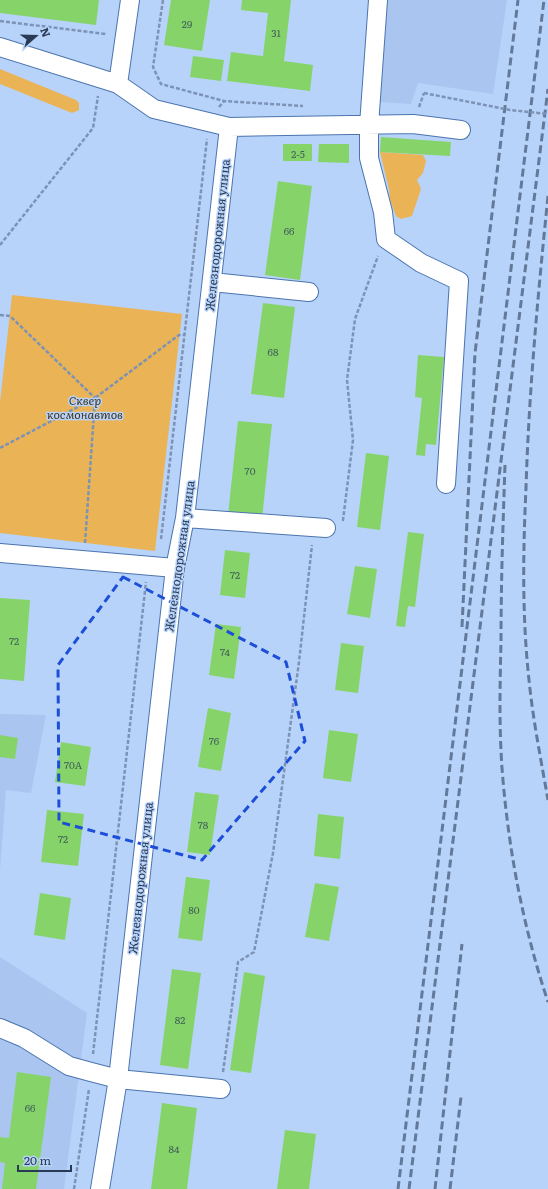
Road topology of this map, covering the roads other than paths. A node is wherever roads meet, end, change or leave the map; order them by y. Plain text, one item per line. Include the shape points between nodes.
1 (130, 0) edge
2 (378, 0) edge
3 (0, 47) edge
4 (118, 84) junction
5 (369, 125) junction
6 (229, 127) junction
7 (461, 130) dead end
8 (212, 282) junction
9 (309, 292) dead end
10 (446, 484) dead end
11 (185, 518) junction
12 (326, 528) road end
13 (0, 553) edge
14 (175, 568) junction
15 (0, 1028) edge
16 (118, 1079) junction
17 (221, 1089) road end
18 (100, 1189) edge

1 - 4 street
2 - 5 street
3 - 4 street
4 - 6 street via 154,109
5 - 6 street
5 - 7 street via 413,124
5 - 10 street via 369,158 383,212 386,238 421,263 459,281
6 - 8 street, Железнодорожная улица
8 - 9 street
8 - 11 street, Железнодорожная улица
11 - 12 street
11 - 14 street, Железнодорожная улица
13 - 14 street
14 - 16 street, Железнодорожная улица
15 - 16 street via 24,1038 69,1066
16 - 17 street
16 - 18 street, Железнодорожная улица

